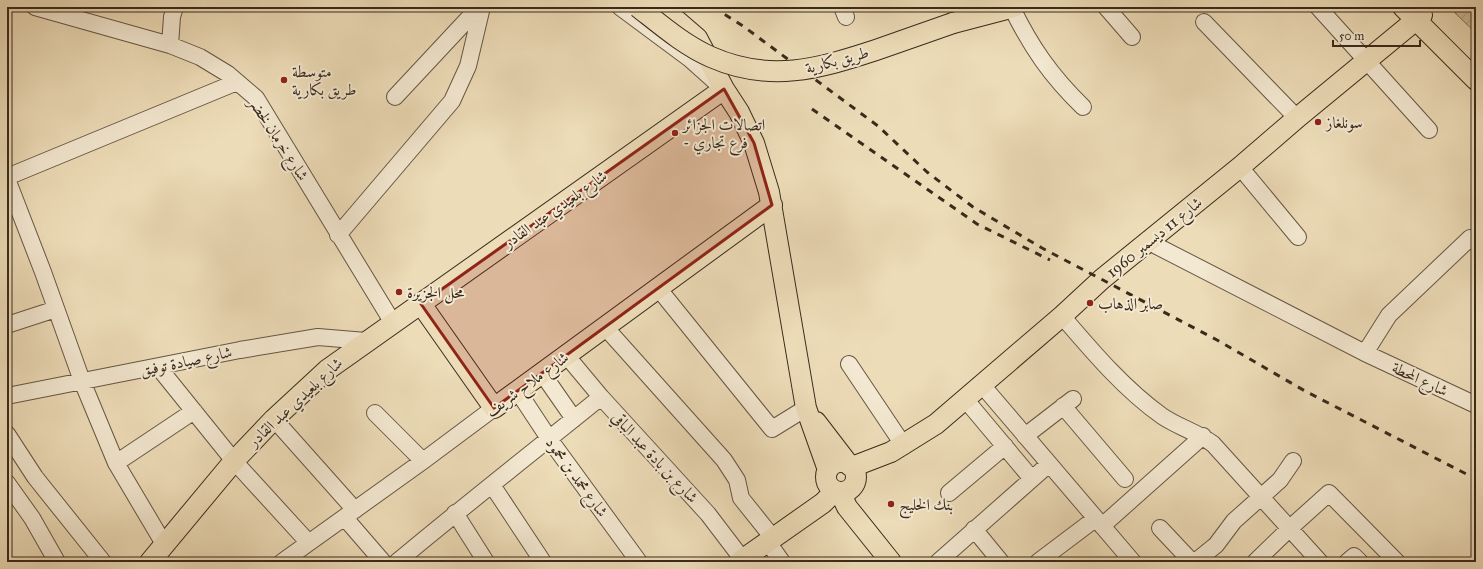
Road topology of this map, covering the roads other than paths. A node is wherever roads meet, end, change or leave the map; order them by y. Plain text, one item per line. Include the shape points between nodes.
1 (35, 7) edge
2 (175, 7) edge
3 (481, 7) edge
4 (620, 7) edge
5 (638, 7) edge
6 (661, 7) edge
7 (1013, 7) edge
8 (1106, 7) edge
9 (1318, 7) edge
10 (1414, 12) edge
11 (1204, 22) dead end
12 (1132, 37) dead end
13 (170, 45) junction
14 (1366, 62) junction
15 (1476, 67) edge
16 (1476, 80) edge
17 (237, 82) junction
18 (724, 88) junction
19 (396, 97) dead end
20 (1082, 107) dead end
21 (1297, 118) junction
22 (1429, 130) dead end
23 (1240, 167) junction
24 (7, 178) edge
25 (772, 205) junction
26 (338, 235) junction
27 (1298, 237) dead end
28 (1149, 242) junction
29 (1476, 243) edge
30 (658, 288) junction
31 (421, 304) junction
32 (56, 308) junction
33 (1062, 316) junction
34 (394, 324) junction
35 (7, 325) edge
36 (605, 327) junction
37 (366, 341) junction
38 (1365, 353) junction
39 (566, 355) junction
40 (849, 364) dead end
41 (159, 368) junction
42 (542, 373) junction
43 (82, 382) junction
44 (982, 385) junction
45 (517, 390) junction
46 (7, 396) edge
47 (601, 397) junction
48 (965, 399) junction
49 (1476, 405) edge
50 (494, 408) junction
51 (806, 408) junction
52 (194, 412) junction
53 (375, 413) dead end
54 (274, 419) junction
55 (574, 419) junction
56 (7, 434) edge
57 (1025, 436) junction
58 (1203, 436) junction
59 (550, 440) junction
60 (1005, 446) junction
61 (898, 449) junction
62 (234, 461) junction
63 (423, 461) junction
64 (1293, 462) dead end
65 (116, 463) junction
66 (1049, 464) junction
67 (842, 479) junction
68 (1032, 479) junction
69 (1125, 479) dead end
70 (7, 483) edge
71 (492, 485) junction
72 (949, 493) dead end
73 (1261, 496) junction
74 (455, 513) junction
75 (350, 514) junction
76 (1098, 523) junction
77 (1160, 528) dead end
78 (1290, 528) junction
79 (974, 530) junction
80 (770, 540) junction
81 (308, 542) junction
82 (164, 544) junction
83 (1057, 557) edge
84 (741, 561) edge
85 (57, 562) edge
86 (103, 562) edge
87 (150, 562) edge
88 (282, 562) edge
89 (383, 562) edge
90 (397, 562) edge
91 (486, 562) edge
92 (543, 562) edge
93 (639, 562) edge
94 (782, 562) edge
95 (891, 562) edge
96 (938, 562) edge
97 (1001, 562) edge
98 (1038, 562) edge
99 (1133, 562) edge
100 (1194, 562) edge
101 (1256, 562) edge
102 (1320, 562) edge
103 (1347, 562) edge
104 (1360, 562) edge
105 (1397, 562) edge

1 - 13 street, شارع خرمان لخضر
2 - 13 street
3 - 19 street
3 - 26 street via 468,66 452,100
4 - 18 street
5 - 7 main road, طريق بكارية, bridge via 676,36 710,57 743,68 775,72 834,64 953,23
6 - 18 main road via 697,38
7 - 20 street via 1028,41 1062,87
8 - 12 street
9 - 14 street
10 - 14 main road, شارع 11 ديسمبر 1960
10 - 15 main road
10 - 16 main road
11 - 21 street
13 - 17 street, شارع خرمان لخضر via 200,57
14 - 21 main road, شارع 11 ديسمبر 1960
14 - 22 street
17 - 24 street
17 - 26 street, شارع خرمان لخضر via 260,104
18 - 25 main road via 754,143
18 - 31 main road, شارع بلعيدي عبد القادر
21 - 23 main road, شارع 11 ديسمبر 1960
23 - 27 street
23 - 28 main road, شارع 11 ديسمبر 1960
24 - 32 street
25 - 30 main road, شارع ملاح شريف
25 - 51 main road
26 - 34 street, شارع خرمان لخضر
28 - 33 main road, شارع 11 ديسمبر 1960 via 1102,279
28 - 38 street, شارع المحطة
29 - 38 street via 1470,238 1389,315
30 - 36 main road, شارع ملاح شريف
30 - 51 street via 772,429
31 - 34 main road, شارع بلعيدي عبد القادر
31 - 50 main road
32 - 35 street
32 - 43 street
33 - 44 main road, شارع 11 ديسمبر 1960
33 - 58 street via 1096,356 1144,401 1172,422
34 - 37 main road, شارع بلعيدي عبد القادر
36 - 39 main road, شارع ملاح شريف
36 - 80 street via 724,460 737,480 741,498
37 - 41 street, شارع صيادة توفيق via 318,337 240,350
37 - 54 main road, شارع بلعيدي عبد القادر via 327,370
38 - 49 street, شارع المحطة
39 - 42 main road, شارع ملاح شريف
39 - 47 street, شارع بن بادة عبد الباقي
40 - 61 street
41 - 43 street, شارع صيادة توفيق
41 - 52 street
42 - 45 main road, شارع ملاح شريف
42 - 55 street
43 - 46 street, شارع صيادة توفيق
43 - 65 street
44 - 48 main road, شارع 11 ديسمبر 1960
44 - 57 street
45 - 50 main road, شارع ملاح شريف
45 - 59 street, شارع محمد بن محمود
47 - 55 street
47 - 84 street, شارع بن بادة عبد الباقي via 708,514
48 - 60 street
48 - 61 main road, شارع 11 ديسمبر 1960 via 936,424
50 - 63 street, شارع ملاح شريف
51 - 67 main road
52 - 62 street
52 - 65 street
53 - 63 street
54 - 62 main road, شارع بلعيدي عبد القادر
54 - 75 street
55 - 59 street
56 - 86 street via 35,478
57 - 66 street
57 - 69 street via 1068,403
58 - 73 street via 1234,465
58 - 76 street
59 - 71 street
59 - 93 street, شارع محمد بن محمود
60 - 68 street
60 - 72 street
61 - 67 main road, شارع 11 ديسمبر 1960
62 - 81 street
62 - 82 main road, شارع بلعيدي عبد القادر
63 - 75 street, شارع ملاح شريف
64 - 73 street via 1280,480
65 - 82 street
66 - 68 street
66 - 76 street
67 - 80 main road, شارع 11 ديسمبر 1960 via 810,512
67 - 95 main road via 863,528
68 - 79 street
70 - 85 street via 32,518
71 - 74 street
71 - 92 street
73 - 78 street
73 - 100 street via 1234,521 1216,544
74 - 90 street
74 - 91 street
75 - 81 street, شارع ملاح شريف
75 - 89 street
76 - 83 street
76 - 99 street
77 - 100 street
78 - 101 street
78 - 102 street
78 - 105 street via 1329,493
79 - 96 street
79 - 97 street
80 - 84 main road, شارع 11 ديسمبر 1960
80 - 94 street
81 - 88 street, شارع ملاح شريف
82 - 87 main road, شارع بلعيدي عبد القادر
83 - 98 street
103 - 104 street via 1354,556

